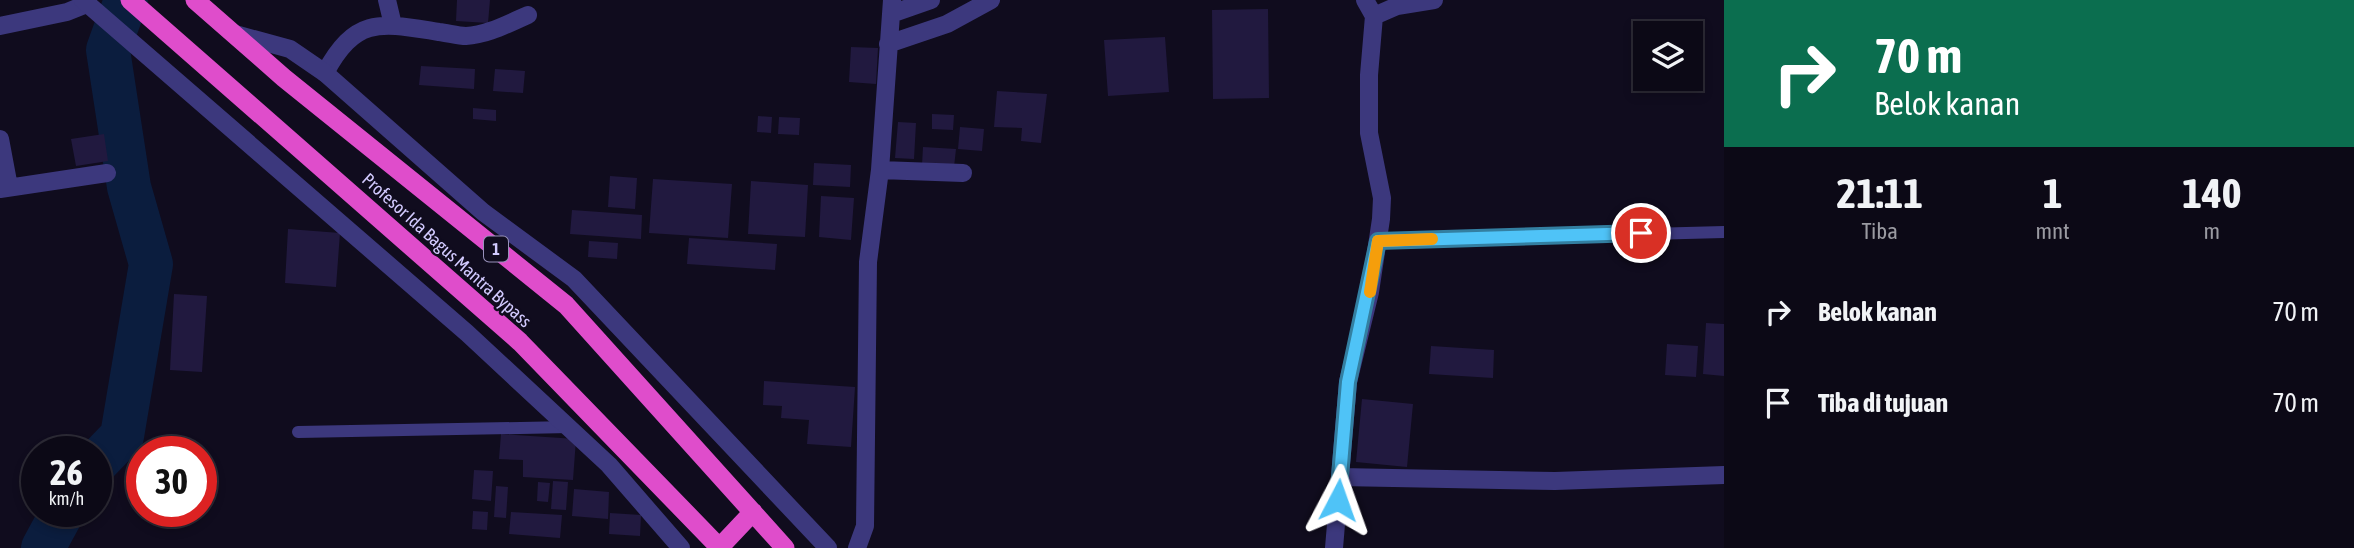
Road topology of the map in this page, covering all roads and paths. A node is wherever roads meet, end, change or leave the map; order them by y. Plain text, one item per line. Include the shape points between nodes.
1 (130, 0) edge
2 (195, 0) edge
3 (387, 0) edge
4 (931, 0) edge
5 (990, 0) edge
6 (1365, 0) edge
7 (1434, 0) edge
8 (89, 5) edge
9 (891, 7) edge
10 (528, 15) dead end
11 (1374, 16) junction
12 (393, 25) junction
13 (0, 26) edge
14 (235, 34) junction
15 (888, 44) junction
16 (325, 73) junction
17 (0, 139) edge
18 (880, 170) junction
19 (107, 173) dead end
20 (963, 173) dead end
21 (5, 188) edge
22 (1724, 232) edge
23 (1378, 241) junction
24 (570, 427) junction
25 (298, 432) dead end
26 (1724, 475) edge
27 (1340, 477) junction
28 (753, 512) junction
29 (681, 548) edge
30 (719, 548) edge
31 (785, 548) edge
32 (828, 548) edge
33 (857, 548) edge
34 (1334, 548) edge

1 - 30 highway, Profesor Ida Bagus Mantra Bypass via 520,342
2 - 14 highway, Profesor Ida Bagus Mantra Bypass / 1
3 - 12 street
4 - 9 street
5 - 15 street via 947,24
6 - 11 street
7 - 11 street via 1397,6
8 - 13 street
8 - 24 street
9 - 15 street
10 - 12 street via 465,36
11 - 23 street via 1369,133 1382,198
12 - 16 street via 361,29 335,55
14 - 16 street via 290,49
14 - 28 highway, Profesor Ida Bagus Mantra Bypass / 1 via 566,305
15 - 18 street
16 - 32 street via 483,212 574,279
17 - 21 street
18 - 20 street
18 - 33 street via 868,273 865,526
19 - 21 street
22 - 23 lane
23 - 27 street via 1348,382
24 - 25 lane
24 - 29 street via 610,465
26 - 27 street via 1555,481
27 - 34 street
28 - 30 highway
28 - 31 highway, 1

